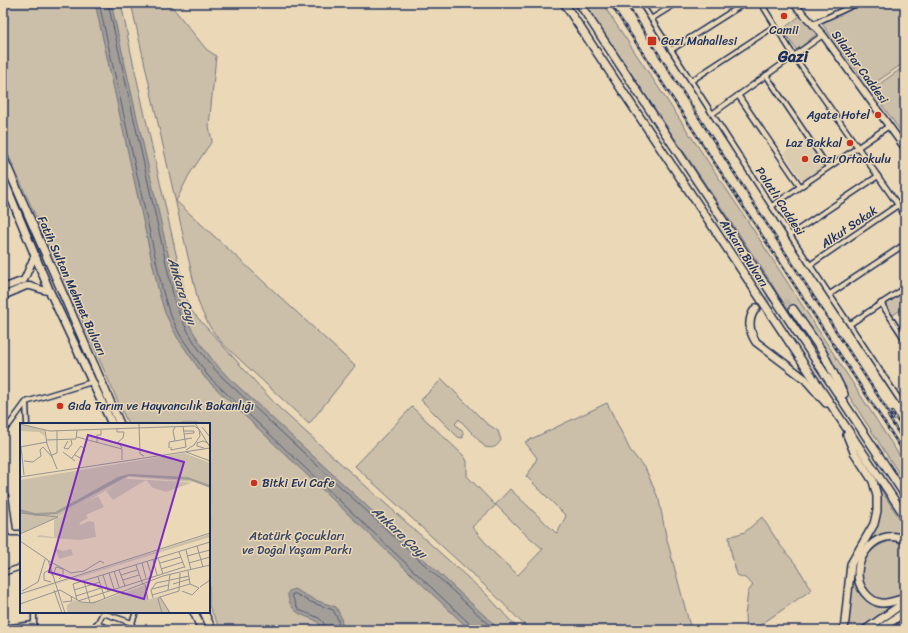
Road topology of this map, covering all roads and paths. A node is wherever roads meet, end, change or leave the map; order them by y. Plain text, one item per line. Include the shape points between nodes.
1 (564, 3) edge
2 (579, 3) edge
3 (641, 3) edge
4 (677, 3) edge
5 (745, 3) edge
6 (761, 3) edge
7 (793, 3) edge
8 (858, 3) edge
9 (651, 20) junction
10 (813, 24) junction
11 (775, 26) junction
12 (823, 35) junction
13 (671, 50) junction
14 (794, 56) junction
15 (766, 75) junction
16 (691, 81) junction
17 (738, 95) junction
18 (712, 114) junction
19 (889, 126) junction
20 (856, 147) junction
21 (905, 148) edge
22 (3, 157) edge
23 (828, 167) junction
24 (878, 176) junction
25 (3, 178) edge
26 (800, 186) junction
27 (898, 205) junction
28 (772, 206) junction
29 (905, 215) edge
30 (790, 235) junction
31 (905, 244) edge
32 (35, 255) junction
33 (810, 265) junction
34 (25, 283) junction
35 (3, 288) edge
36 (905, 288) edge
37 (50, 292) junction
38 (830, 294) junction
39 (3, 296) edge
40 (881, 303) junction
41 (756, 308) tunnel mouth
42 (793, 309) tunnel mouth
43 (850, 324) junction
44 (905, 340) edge
45 (93, 382) junction
46 (26, 402) junction
47 (903, 402) edge
48 (905, 408) edge
49 (841, 419) junction
50 (27, 423) edge
51 (112, 423) edge
52 (120, 423) edge
53 (3, 430) edge
54 (875, 448) junction
55 (905, 490) edge
56 (905, 495) edge
57 (6, 496) dead end
58 (905, 516) edge
59 (20, 533) edge
60 (905, 540) edge
61 (20, 567) edge
62 (3, 573) edge
63 (905, 598) edge
64 (905, 602) edge
65 (905, 612) edge
66 (34, 613) edge
67 (103, 613) edge
68 (103, 613) edge
69 (136, 613) edge
70 (194, 613) edge
71 (204, 613) edge
72 (905, 620) edge
73 (34, 624) junction
74 (96, 624) junction
75 (3, 628) edge
76 (34, 630) edge
77 (94, 630) edge
78 (114, 630) edge
79 (202, 630) edge
80 (212, 630) edge
81 (844, 630) edge
82 (865, 630) edge
83 (879, 630) edge
84 (899, 630) edge

1 - 49 main road, Ankara Bulvarı
2 - 54 main road, Ankara Bulvarı
3 - 9 street, Polatlı Caddesi
4 - 9 street
5 - 13 street
6 - 11 street
7 - 10 main road, Silahtar Caddesi
8 - 10 street
9 - 13 street, Polatlı Caddesi
10 - 12 main road, Silahtar Caddesi
11 - 14 street
11 - 16 street
12 - 14 street
12 - 19 main road, Silahtar Caddesi
13 - 16 street, Polatlı Caddesi
14 - 15 street
14 - 20 street
15 - 17 street
15 - 23 street
16 - 18 street, Polatlı Caddesi
17 - 18 street
17 - 26 street
18 - 28 street, Polatlı Caddesi
19 - 20 street
19 - 21 main road, Silahtar Caddesi
20 - 23 street
20 - 24 street
22 - 52 main road, Fatih Sultan Mehmet Bulvarı
23 - 26 street
24 - 27 street
24 - 30 street
25 - 32 main road, Fatih Sultan Mehmet Bulvarı
26 - 28 street
27 - 29 street
27 - 33 street, Alkut Sokak
28 - 30 street, Polatlı Caddesi
30 - 33 street, Polatlı Caddesi
31 - 38 street
32 - 34 main road
32 - 37 main road, Fatih Sultan Mehmet Bulvarı
33 - 38 street, Polatlı Caddesi
34 - 35 main road
34 - 37 main road
34 - 39 main road
36 - 40 street
37 - 45 main road, Fatih Sultan Mehmet Bulvarı
38 - 43 street, Polatlı Caddesi
40 - 43 street
40 - 44 street
41 - 49 main road via 751,315 750,326 756,342 805,379
42 - 54 main road via 822,351 841,390
43 - 47 street, Polatlı Caddesi
45 - 46 street
45 - 51 main road, Fatih Sultan Mehmet Bulvarı
46 - 50 street
46 - 53 street
47 - 48 street, Polatlı Caddesi
49 - 58 main road, Ankara Bulvarı
49 - 81 main road via 854,452 873,481 877,496 874,524 851,564
54 - 55 main road
54 - 56 main road, Ankara Bulvarı
57 - 59 street via 11,533
60 - 63 main road via 893,537 876,541 867,549 859,563 857,576 861,588 874,601 882,603
61 - 62 street
64 - 82 main road
65 - 83 main road
66 - 73 street
67 - 69 street via 132,622
68 - 74 street
70 - 79 main road
71 - 80 main road
72 - 84 main road
73 - 75 street
73 - 76 street
74 - 77 street
74 - 78 street

